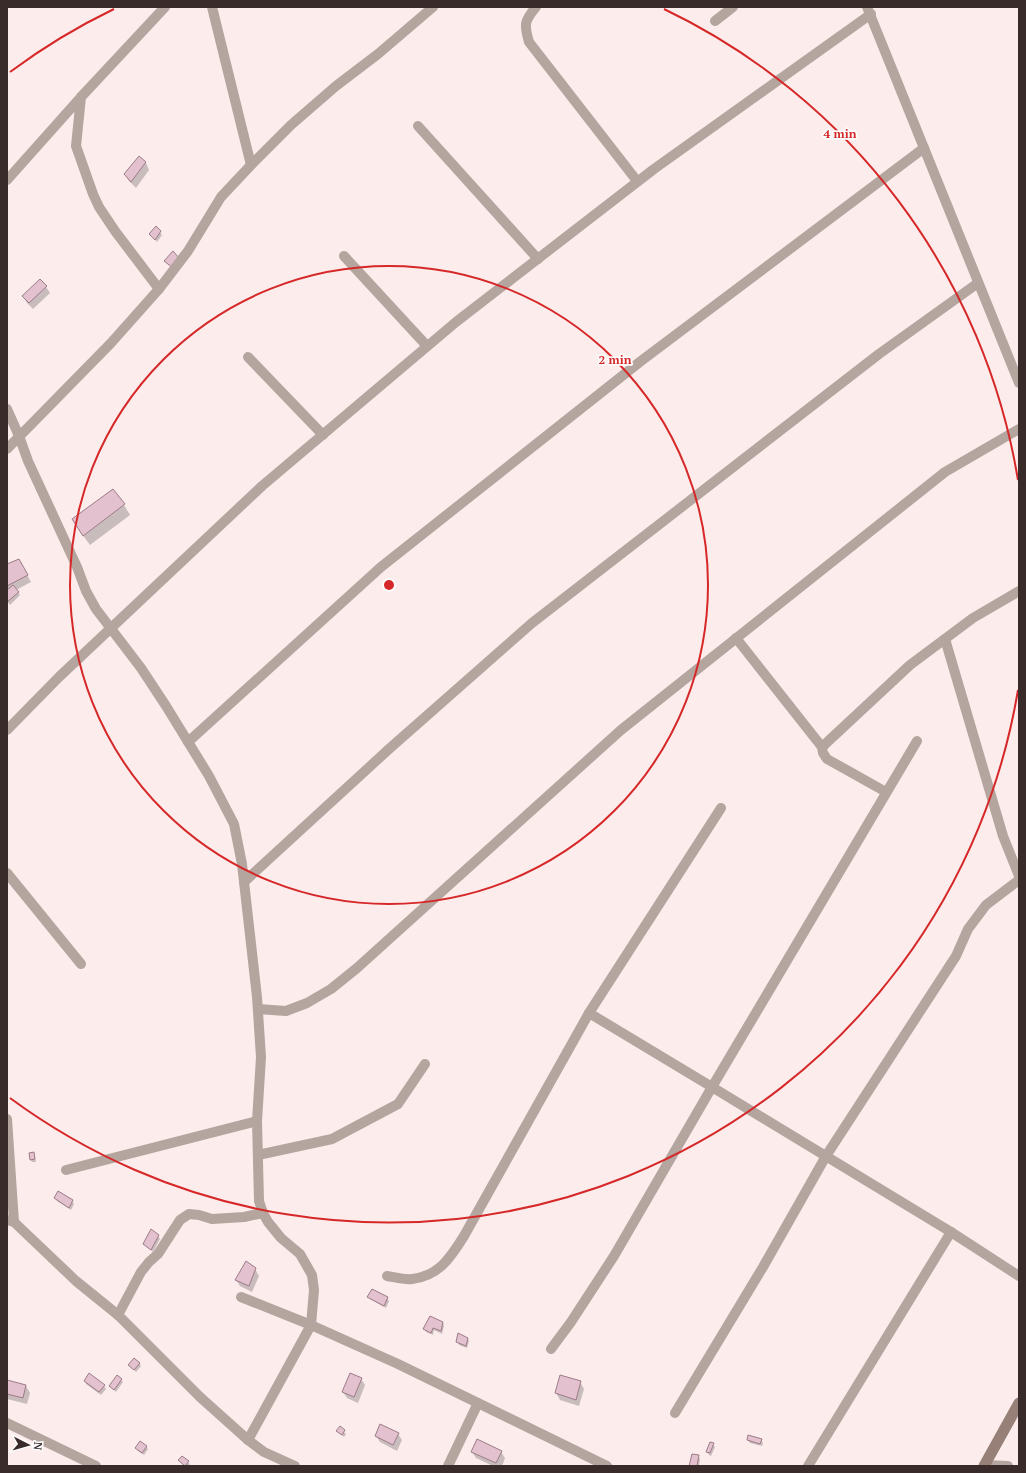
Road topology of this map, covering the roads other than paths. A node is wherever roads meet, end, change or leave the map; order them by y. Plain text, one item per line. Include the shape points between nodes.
1 (165, 7) edge
2 (212, 7) edge
3 (433, 7) edge
4 (536, 7) edge
5 (733, 7) edge
6 (869, 11) edge
7 (715, 21) dead end
8 (81, 97) junction
9 (418, 126) dead end
10 (924, 148) junction
11 (251, 165) junction
12 (7, 180) edge
13 (637, 181) junction
14 (344, 256) dead end
15 (538, 259) junction
16 (978, 283) junction
17 (159, 289) junction
18 (427, 346) junction
19 (248, 357) dead end
20 (1019, 383) edge
21 (7, 409) edge
22 (1019, 429) edge
23 (323, 435) junction
24 (19, 436) junction
25 (7, 449) edge
26 (1019, 591) edge
27 (111, 628) junction
28 (736, 638) junction
29 (945, 639) junction
30 (7, 730) edge
31 (918, 741) dead end
32 (188, 742) junction
33 (822, 748) junction
34 (886, 792) junction
35 (720, 808) dead end
36 (7, 873) edge
37 (1019, 876) edge
38 (1019, 880) edge
39 (244, 882) junction
40 (81, 964) dead end
41 (258, 1009) junction
42 (589, 1013) junction
43 (425, 1064) dead end
44 (712, 1087) junction
45 (7, 1119) edge
46 (257, 1121) junction
47 (258, 1155) junction
48 (826, 1156) junction
49 (66, 1170) dead end
50 (263, 1213) junction
51 (10, 1221) edge
52 (951, 1232) junction
53 (387, 1276) dead end
54 (1019, 1276) edge
55 (241, 1297) dead end
56 (118, 1316) junction
57 (311, 1326) junction
58 (550, 1349) dead end
59 (478, 1403) junction
60 (1019, 1403) edge
61 (675, 1413) dead end
62 (7, 1423) edge
63 (248, 1440) junction
64 (96, 1466) edge
65 (295, 1466) edge
66 (448, 1466) edge
67 (607, 1466) edge
68 (808, 1466) edge
69 (985, 1466) edge
70 (1008, 1466) edge

1 - 8 street
2 - 11 street
3 - 11 street via 291,125
4 - 13 street via 525,28 529,42
5 - 7 street
6 - 10 street
6 - 13 street
8 - 12 street
8 - 17 street via 76,146 93,194 115,231
9 - 15 street
10 - 16 street
10 - 32 street via 641,361 381,567
11 - 17 street via 221,197 188,251
13 - 15 street
14 - 18 street
15 - 18 street
16 - 20 street
16 - 39 street via 879,354 532,623
17 - 24 street via 111,343
18 - 23 street
19 - 23 street
21 - 24 street
22 - 28 street via 945,472
23 - 27 street via 262,486
24 - 25 street
24 - 27 street via 86,591
26 - 29 street via 972,618
27 - 30 street via 58,677
27 - 32 street
28 - 33 street
28 - 41 street via 621,730 331,989 306,1003 286,1010
29 - 33 street via 910,665
29 - 37 street via 1003,836
31 - 34 street
32 - 39 street via 234,824
33 - 34 street via 827,759
34 - 44 street
35 - 42 street
36 - 40 street
38 - 48 street via 986,905 968,929 956,956
39 - 41 street
41 - 46 street via 261,1057
42 - 44 street
42 - 53 street via 448,1260 431,1274 411,1279
43 - 47 street via 398,1104 332,1139
44 - 48 street
44 - 58 street via 614,1256
45 - 51 street
46 - 47 street
46 - 49 street
47 - 50 street via 259,1202
48 - 52 street
48 - 61 street
50 - 56 street via 212,1219 189,1214 180,1220 158,1254 141,1272
50 - 57 street via 281,1238 300,1254 312,1275 314,1290
51 - 56 street
52 - 54 street
52 - 68 street
55 - 57 street
56 - 63 street
57 - 59 street
57 - 63 street
59 - 66 street
59 - 67 street
60 - 69 main road
62 - 64 street
63 - 65 street via 264,1452
69 - 70 street

